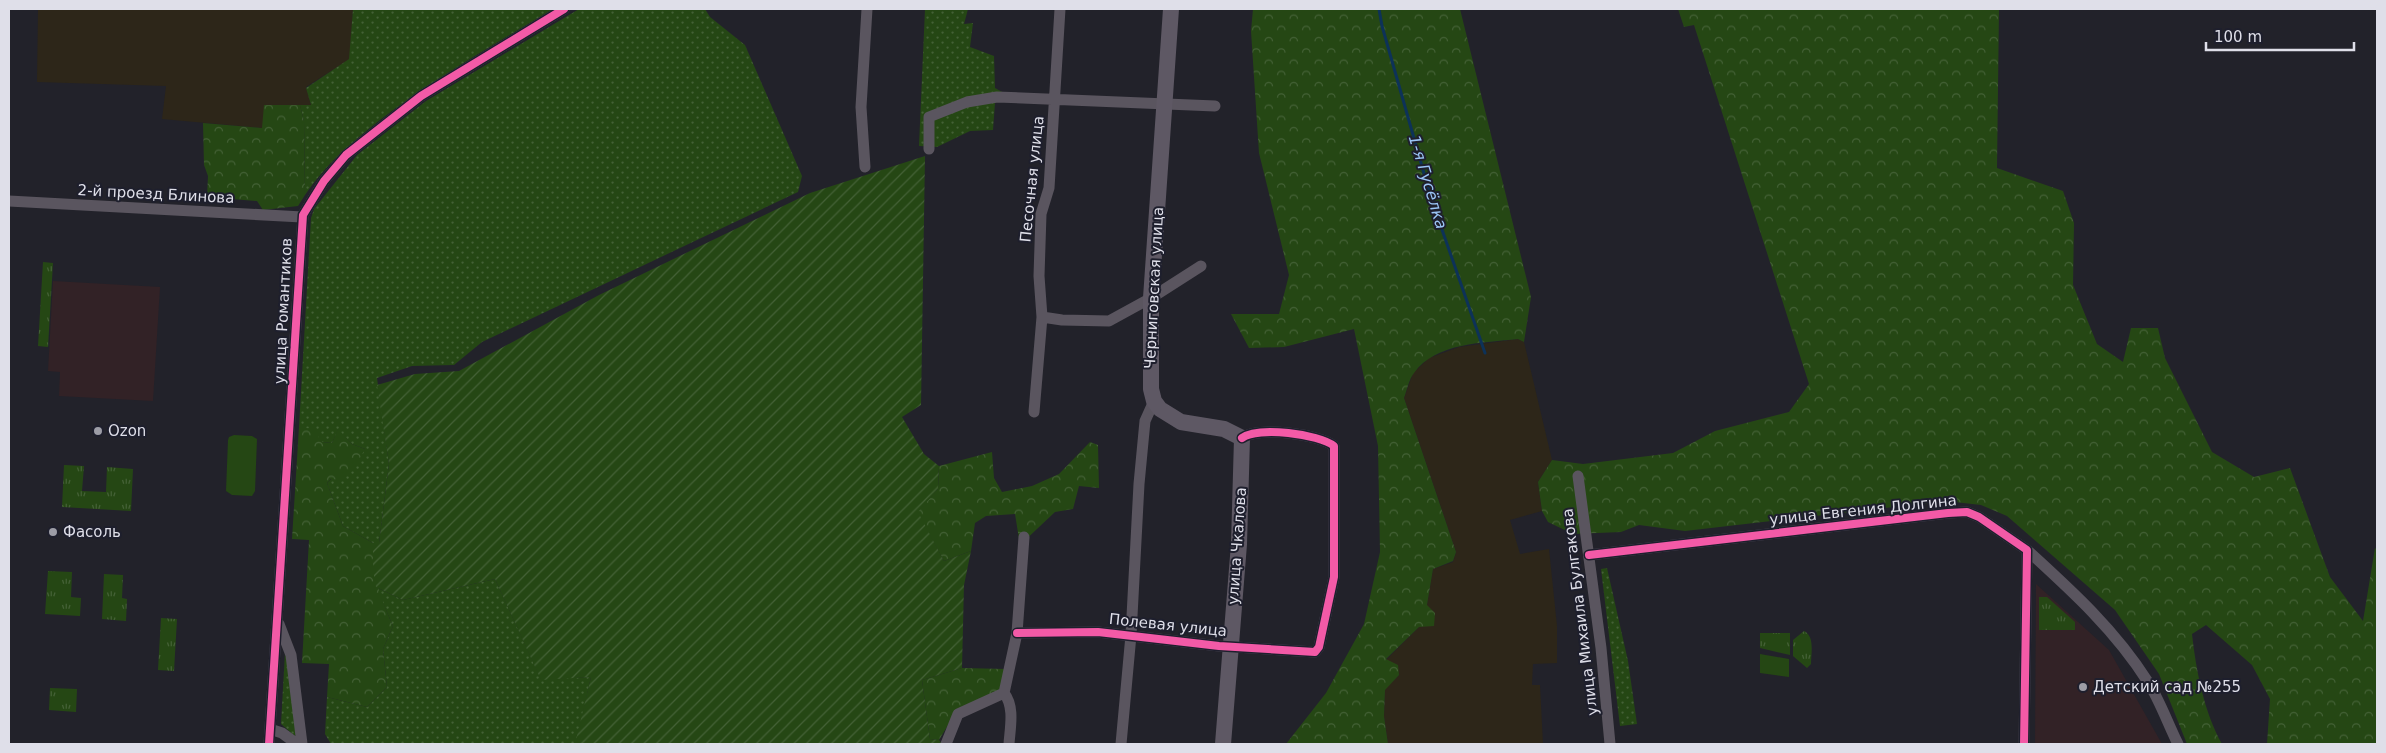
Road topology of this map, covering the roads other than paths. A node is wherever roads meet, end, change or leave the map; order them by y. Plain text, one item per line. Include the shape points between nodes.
1 (564, 9) edge
2 (867, 9) edge
3 (1060, 9) edge
4 (1171, 9) edge
5 (1055, 98) junction
6 (1166, 103) junction
7 (1215, 106) dead end
8 (929, 150) dead end
9 (865, 167) dead end
10 (9, 201) edge
11 (302, 218) junction
12 (1201, 266) dead end
13 (1151, 298) junction
14 (1042, 317) junction
15 (1154, 401) junction
16 (1034, 412) dead end
17 (1242, 438) junction
18 (1578, 476) dead end
19 (1024, 537) dead end
20 (2027, 550) junction
21 (1589, 556) junction
22 (278, 619) junction
23 (1017, 633) junction
24 (1131, 635) junction
25 (1230, 645) junction
26 (1004, 693) junction
27 (270, 729) junction
28 (269, 744) edge
29 (298, 744) edge
30 (302, 744) edge
31 (946, 744) edge
32 (1009, 744) edge
33 (1121, 744) edge
34 (1223, 744) edge
35 (1610, 744) edge
36 (2024, 744) edge
37 (2178, 744) edge

1 - 11 street, улица Романтиков via 421,96 353,150 324,181
2 - 9 street via 861,108
3 - 5 street, Песочная улица
4 - 6 street, Черниговская улица
5 - 6 street
5 - 8 street via 997,97 967,102 929,117
5 - 14 street, Песочная улица via 1049,188 1041,214 1039,276
6 - 7 street
6 - 13 street, Черниговская улица
10 - 11 street, 2-й проезд Блинова
11 - 22 street, улица Романтиков
12 - 13 street
13 - 14 street via 1109,321
13 - 15 street, Черниговская улица via 1149,375
14 - 16 street, Песочная улица
15 - 17 street via 1180,422 1224,429
15 - 24 street via 1145,421
17 - 25 street, улица Чкалова via 1239,544
17 - 25 street, Полевая улица via 1249,433 1289,433 1328,441 1334,446 1334,577 1320,647 1315,652
18 - 21 street, улица Михаила Булгакова
19 - 23 street
20 - 21 street, улица Евгения Долгина via 1967,512
20 - 36 street
20 - 37 street, улица Евгения Долгина via 2090,608 2121,642 2149,684
21 - 35 street, улица Михаила Булгакова
22 - 27 street, улица Романтиков
22 - 30 street, улица Романтиков via 291,655
23 - 24 street, Полевая улица
23 - 26 street
24 - 25 street, Полевая улица
24 - 33 street
25 - 34 street, улица Чкалова
26 - 31 street via 958,714
26 - 32 street via 1009,699 1011,712
27 - 28 street, улица Романтиков
27 - 29 street

